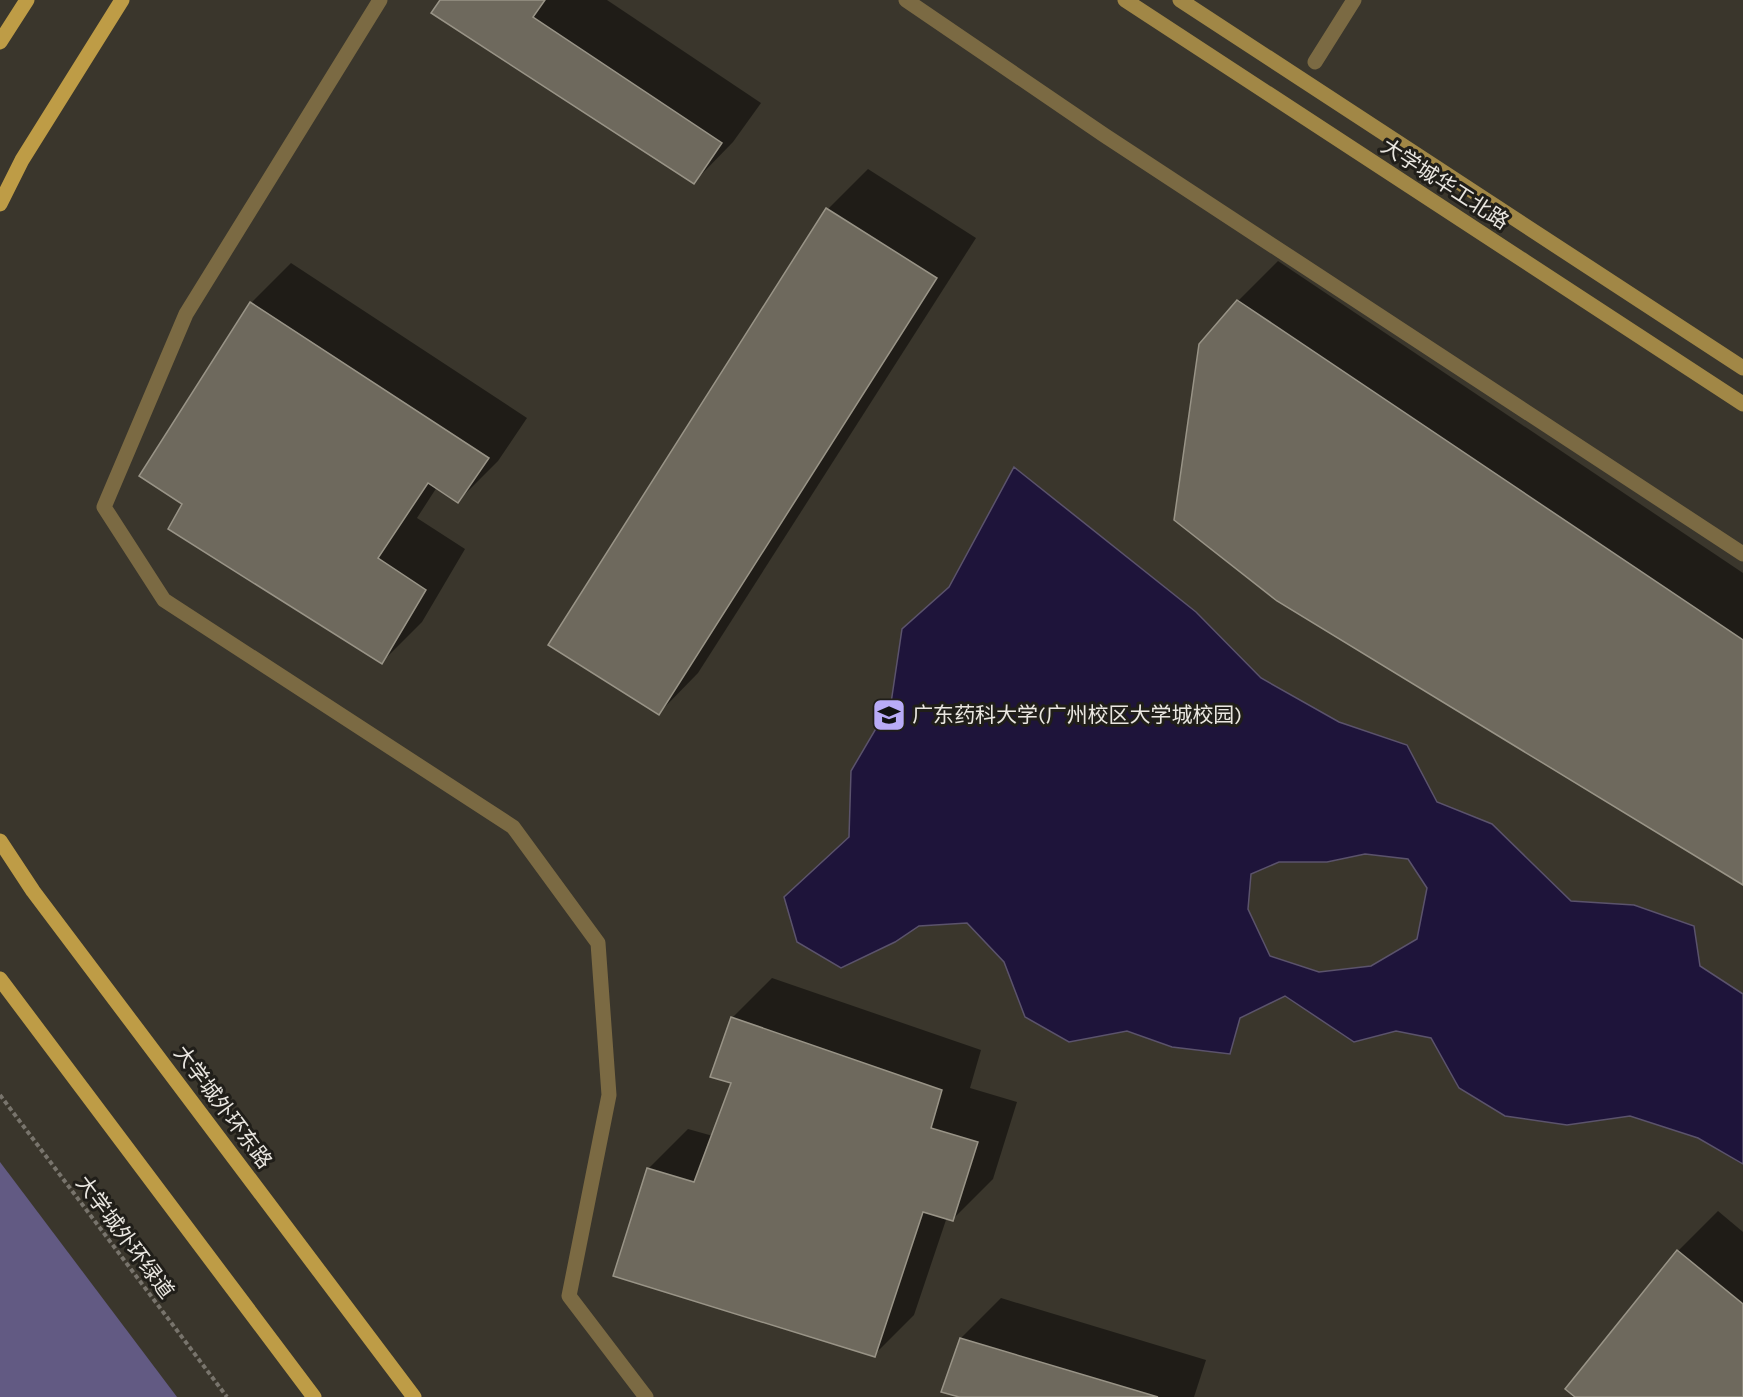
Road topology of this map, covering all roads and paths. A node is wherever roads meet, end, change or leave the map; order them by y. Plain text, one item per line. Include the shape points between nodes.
1 (27, 0) edge
2 (122, 0) edge
3 (380, 0) edge
4 (906, 0) edge
5 (1125, 0) edge
6 (1180, 0) edge
7 (1354, 0) edge
8 (0, 42) edge
9 (1315, 62) dead end
10 (0, 204) edge
11 (1743, 368) edge
12 (1743, 404) edge
13 (1743, 554) edge
14 (0, 841) edge
15 (0, 979) edge
16 (0, 1095) edge
17 (227, 1397) edge
18 (314, 1397) edge
19 (414, 1397) edge
20 (646, 1397) edge

1 - 8 main road
2 - 10 main road via 22,160
3 - 20 street via 186,314 105,507 164,600 513,827 598,943 609,1095 569,1296
4 - 13 street via 1104,135
5 - 12 main road, 大学城华工北路
6 - 11 main road, 大学城华工北路
7 - 9 street
14 - 19 main road, 大学城外环东路 via 33,891
15 - 18 main road
16 - 17 path, 大学城外环绿道

